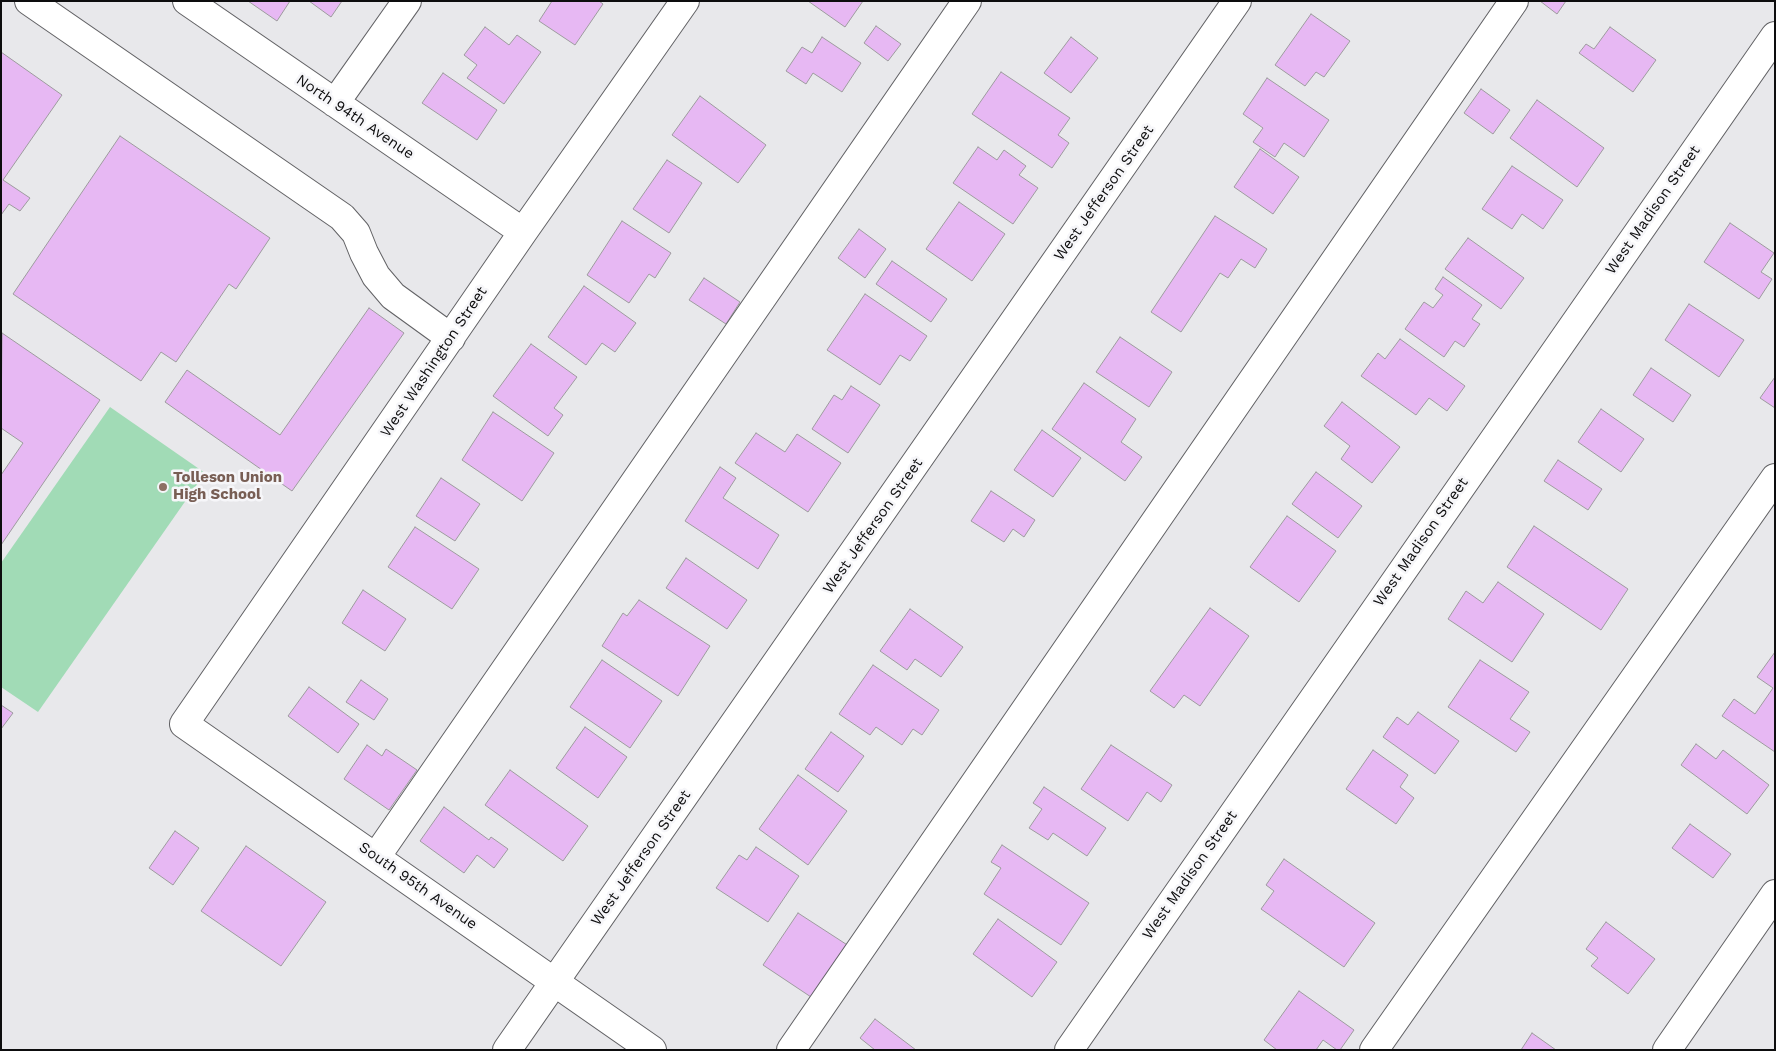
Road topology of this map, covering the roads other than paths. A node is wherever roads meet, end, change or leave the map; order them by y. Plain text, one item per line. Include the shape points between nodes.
1 (28, 1) edge
2 (187, 1) edge
3 (407, 1) edge
4 (685, 1) edge
5 (967, 1) edge
6 (1237, 1) edge
7 (1514, 1) edge
8 (1775, 36) edge
9 (335, 103) junction
10 (523, 232) junction
11 (450, 338) junction
12 (1775, 478) edge
13 (184, 724) joint
14 (376, 857) junction
15 (1775, 894) edge
16 (555, 982) junction
17 (507, 1050) edge
18 (652, 1050) edge
19 (791, 1050) edge
20 (1069, 1050) edge
21 (1374, 1050) edge
22 (1667, 1050) edge

1 - 11 street via 342,217 356,233 376,276 394,296
2 - 9 street, North 94th Avenue
3 - 9 street
4 - 10 street, West Washington Street
5 - 14 street
6 - 16 street, West Jefferson Street
7 - 19 street
8 - 20 street, West Madison Street
9 - 10 street, North 94th Avenue
10 - 11 street, West Washington Street
11 - 13 street, West Washington Street
12 - 21 street
13 - 14 street, South 95th Avenue
14 - 16 street, South 95th Avenue
15 - 22 street
16 - 17 street, West Jefferson Street
16 - 18 street, South 95th Avenue

